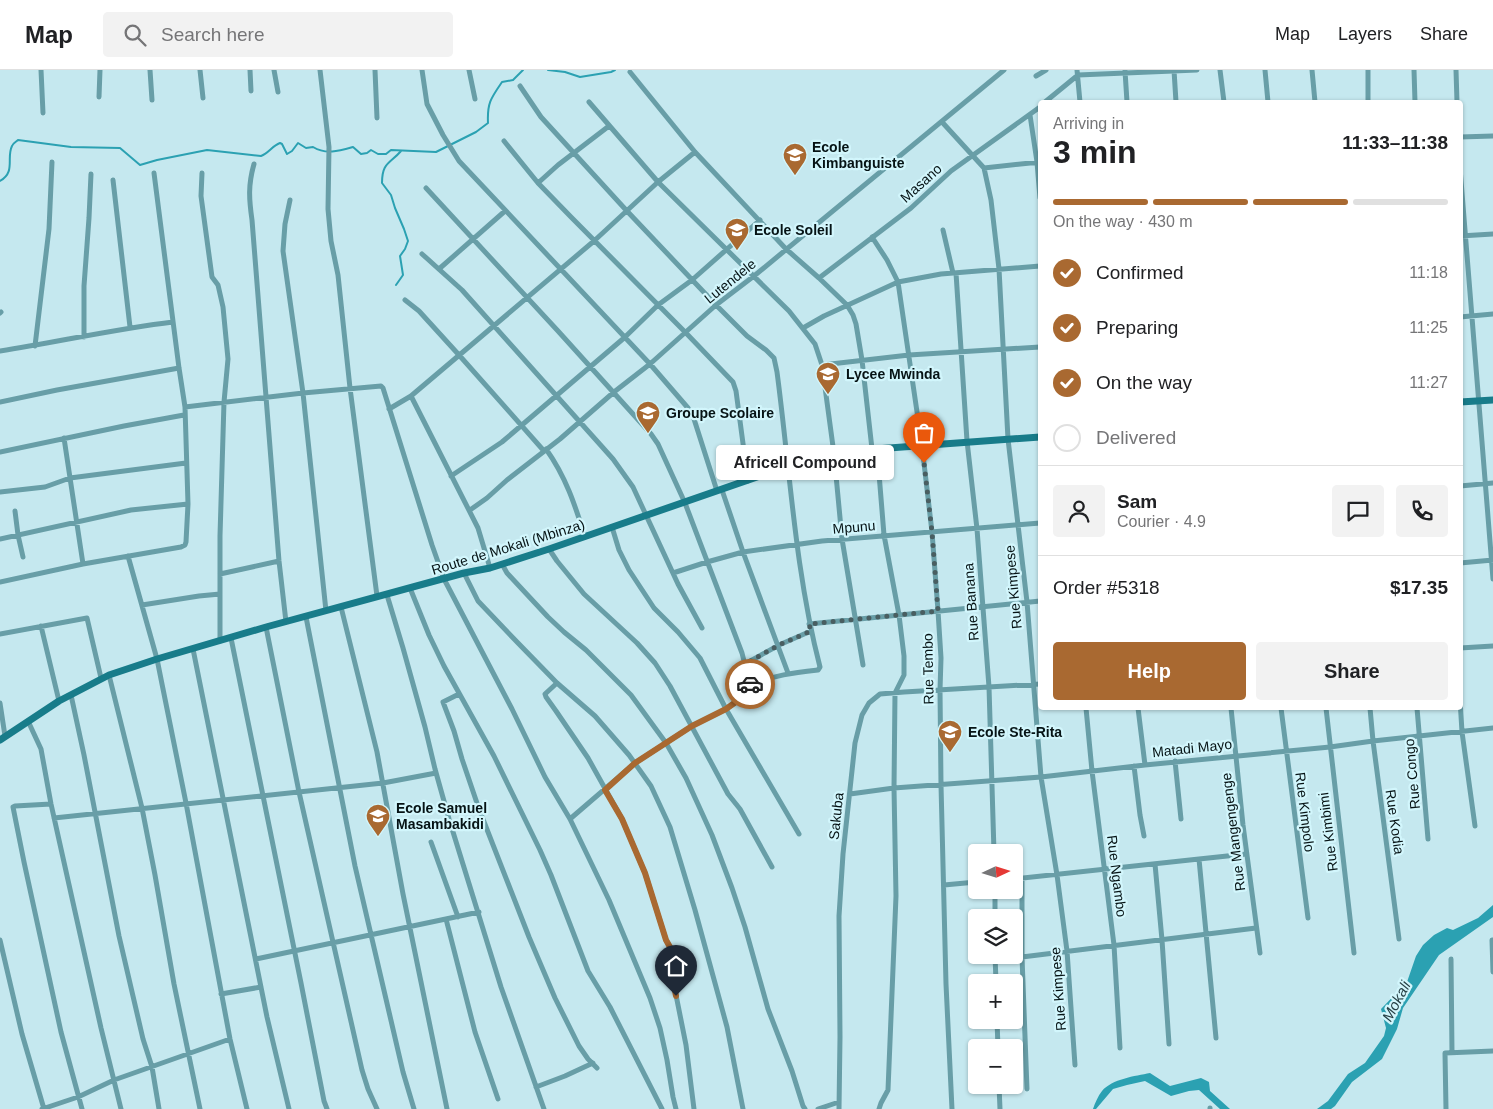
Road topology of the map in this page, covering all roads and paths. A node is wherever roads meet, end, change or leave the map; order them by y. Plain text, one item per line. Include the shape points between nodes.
1 (41, 70) edge
2 (100, 70) edge
3 (150, 70) edge
4 (200, 70) edge
5 (250, 70) edge
6 (274, 70) edge
7 (320, 70) edge
8 (375, 70) edge
9 (422, 70) edge
10 (469, 70) edge
11 (1004, 70) edge
12 (1046, 70) edge
13 (1197, 70) edge
14 (1220, 70) edge
15 (1264, 70) edge
16 (1312, 70) edge
17 (1368, 70) edge
18 (1414, 70) edge
19 (1456, 70) edge
20 (1174, 71) edge
21 (630, 72) dead end
22 (1125, 72) edge
23 (1078, 73) edge
24 (1036, 76) dead end
25 (520, 86) dead end
26 (251, 91) dead end
27 (278, 92) dead end
28 (99, 97) dead end
29 (203, 98) dead end
30 (475, 99) dead end
31 (152, 100) dead end
32 (1047, 100) edge
33 (1080, 100) edge
34 (1128, 100) edge
35 (1176, 100) edge
36 (1224, 100) edge
37 (1268, 100) edge
38 (1315, 100) edge
39 (1368, 100) edge
40 (1415, 100) edge
41 (1457, 100) edge
42 (589, 102) dead end
43 (1038, 108) edge
44 (43, 113) dead end
45 (1030, 115) junction
46 (377, 118) dead end
47 (942, 122) junction
48 (609, 126) junction
49 (1493, 136) edge
50 (1463, 137) edge
51 (504, 141) dead end
52 (696, 152) junction
53 (574, 153) junction
54 (972, 155) junction
55 (1038, 157) edge
56 (52, 162) dead end
57 (1038, 162) edge
58 (254, 164) dead end
59 (984, 168) junction
60 (154, 173) dead end
61 (202, 173) dead end
62 (90, 174) dead end
63 (113, 180) dead end
64 (538, 182) junction
65 (658, 182) junction
66 (426, 188) dead end
67 (290, 200) dead end
68 (626, 210) junction
69 (505, 211) junction
70 (760, 220) junction
71 (943, 230) dead end
72 (1493, 234) edge
73 (1463, 236) edge
74 (872, 238) junction
75 (473, 240) junction
76 (594, 241) junction
77 (786, 249) junction
78 (727, 250) junction
79 (422, 254) dead end
80 (1038, 266) edge
81 (439, 269) junction
82 (559, 269) junction
83 (999, 269) junction
84 (954, 273) junction
85 (754, 276) junction
86 (819, 278) junction
87 (692, 280) junction
88 (898, 282) junction
89 (527, 298) junction
90 (404, 300) dead end
91 (658, 304) junction
92 (716, 305) junction
93 (847, 305) junction
94 (1493, 314) edge
95 (1472, 316) junction
96 (1463, 317) edge
97 (173, 322) junction
98 (495, 326) junction
99 (130, 327) junction
100 (803, 328) junction
101 (686, 333) junction
102 (84, 337) junction
103 (624, 338) junction
104 (35, 346) junction
105 (1038, 346) edge
106 (1004, 348) junction
107 (0, 351) edge
108 (961, 351) junction
109 (459, 355) junction
110 (909, 355) junction
111 (862, 360) junction
112 (650, 364) junction
113 (822, 364) junction
114 (590, 367) junction
115 (178, 368) junction
116 (350, 388) junction
117 (614, 392) junction
118 (303, 393) junction
119 (411, 396) junction
120 (556, 396) junction
121 (265, 397) junction
122 (1493, 400) edge
123 (1478, 401) junction
124 (0, 402) edge
125 (224, 402) junction
126 (1463, 402) edge
127 (185, 407) junction
128 (389, 409) junction
129 (184, 415) junction
130 (579, 421) junction
131 (522, 425) junction
132 (1038, 436) edge
133 (64, 438) junction
134 (1008, 439) junction
135 (967, 442) junction
136 (922, 446) junction
137 (874, 449) junction
138 (545, 450) junction
139 (0, 452) edge
140 (834, 454) junction
141 (186, 463) junction
142 (789, 465) junction
143 (451, 476) junction
144 (70, 478) junction
145 (748, 481) junction
146 (1493, 483) edge
147 (1485, 484) junction
148 (1463, 486) edge
149 (720, 491) junction
150 (0, 492) edge
151 (685, 502) junction
152 (188, 504) junction
153 (470, 510) junction
154 (16, 511) dead end
155 (646, 516) junction
156 (77, 522) junction
157 (1038, 523) edge
158 (612, 526) junction
159 (1018, 526) junction
160 (977, 529) junction
161 (932, 532) junction
162 (884, 535) junction
163 (18, 536) junction
164 (585, 537) junction
165 (0, 539) edge
166 (842, 539) junction
167 (797, 545) junction
168 (549, 549) junction
169 (743, 552) junction
170 (128, 556) junction
171 (23, 557) dead end
172 (1492, 560) edge
173 (279, 561) junction
174 (707, 562) junction
175 (1463, 563) edge
176 (83, 564) junction
177 (502, 564) junction
178 (490, 568) junction
179 (464, 573) junction
180 (673, 573) junction
181 (220, 574) junction
182 (444, 579) junction
183 (1493, 579) edge
184 (0, 582) edge
185 (410, 588) junction
186 (220, 594) junction
187 (387, 595) junction
188 (377, 596) junction
189 (1038, 601) edge
190 (1027, 602) junction
191 (142, 606) junction
192 (982, 606) junction
193 (341, 607) junction
194 (326, 611) junction
195 (938, 611) junction
196 (899, 615) junction
197 (306, 617) junction
198 (854, 619) junction
199 (286, 622) junction
200 (809, 624) junction
201 (41, 626) junction
202 (266, 627) junction
203 (702, 628) dead end
204 (811, 631) junction
205 (0, 634) edge
206 (230, 638) junction
207 (220, 641) junction
208 (779, 645) junction
209 (1493, 646) edge
210 (1463, 648) edge
211 (193, 649) junction
212 (157, 659) junction
213 (745, 664) junction
214 (863, 665) dead end
215 (788, 673) junction
216 (110, 675) junction
217 (101, 678) junction
218 (557, 683) junction
219 (1038, 684) edge
220 (750, 685) junction
221 (1032, 685) junction
222 (988, 686) junction
223 (940, 690) junction
224 (895, 693) junction
225 (459, 694) junction
226 (70, 695) junction
227 (59, 701) junction
228 (0, 704) edge
229 (726, 709) junction
230 (1086, 710) edge
231 (1138, 710) edge
232 (1231, 710) edge
233 (1281, 710) edge
234 (1326, 710) edge
235 (1370, 710) edge
236 (1417, 710) edge
237 (1461, 710) edge
238 (28, 721) junction
239 (692, 726) junction
240 (1493, 728) edge
241 (2, 729) edge
242 (1462, 732) junction
243 (1420, 736) junction
244 (2, 738) edge
245 (1373, 741) junction
246 (666, 743) junction
247 (1330, 747) junction
248 (1286, 750) junction
249 (1236, 755) junction
250 (1175, 762) junction
251 (635, 763) junction
252 (1145, 765) junction
253 (1134, 766) junction
254 (1092, 771) junction
255 (436, 773) junction
256 (1041, 777) junction
257 (990, 781) junction
258 (383, 783) junction
259 (941, 785) junction
260 (340, 787) junction
261 (894, 788) junction
262 (605, 790) junction
263 (299, 792) junction
264 (850, 794) junction
265 (262, 796) junction
266 (223, 799) junction
267 (186, 803) junction
268 (51, 804) junction
269 (142, 808) junction
270 (94, 813) junction
271 (54, 818) junction
272 (1181, 818) dead end
273 (570, 819) junction
274 (1475, 826) dead end
275 (799, 834) dead end
276 (1144, 836) dead end
277 (1428, 839) dead end
278 (431, 842) dead end
279 (994, 844) edge
280 (1246, 854) junction
281 (1199, 859) junction
282 (1155, 864) junction
283 (772, 866) dead end
284 (1105, 869) junction
285 (1057, 875) junction
286 (1023, 879) edge
287 (968, 883) edge
288 (944, 885) junction
289 (479, 912) junction
290 (458, 917) junction
291 (1308, 918) dead end
292 (446, 920) junction
293 (410, 927) junction
294 (1256, 928) junction
295 (370, 934) junction
296 (1206, 935) junction
297 (1399, 939) dead end
298 (0, 940) edge
299 (1162, 940) junction
300 (1492, 940) edge
301 (334, 944) junction
302 (1114, 945) junction
303 (1067, 951) junction
304 (295, 952) junction
305 (1260, 953) dead end
306 (1354, 953) dead end
307 (1023, 957) edge
308 (256, 959) junction
309 (1451, 959) dead end
310 (1022, 964) edge
311 (1493, 972) edge
312 (261, 987) junction
313 (221, 994) junction
314 (1216, 1038) dead end
315 (230, 1039) junction
316 (1169, 1044) dead end
317 (1120, 1048) dead end
318 (190, 1052) junction
319 (1493, 1052) edge
320 (1452, 1053) junction
321 (593, 1063) junction
322 (1075, 1065) dead end
323 (152, 1067) junction
324 (597, 1068) dead end
325 (114, 1080) junction
326 (536, 1087) junction
327 (1027, 1089) dead end
328 (999, 1094) edge
329 (78, 1097) junction
330 (498, 1099) dead end
331 (839, 1102) junction
332 (43, 1109) edge
333 (82, 1109) edge
334 (121, 1109) edge
335 (159, 1109) edge
336 (200, 1109) edge
337 (247, 1109) edge
338 (288, 1109) edge
339 (327, 1109) edge
340 (377, 1109) edge
341 (414, 1109) edge
342 (447, 1109) edge
343 (544, 1109) edge
344 (662, 1109) edge
345 (676, 1109) edge
346 (694, 1109) edge
347 (743, 1109) edge
348 (805, 1109) edge
349 (818, 1109) edge
350 (839, 1109) edge
351 (879, 1109) edge
352 (952, 1109) edge
353 (1000, 1109) edge
354 (1446, 1109) edge

1 - 44 street
2 - 28 street
3 - 31 street
4 - 29 street
5 - 26 street
6 - 27 street
7 - 116 street via 329,147 331,241 338,275
8 - 46 street
9 - 69 street via 427,104 443,135 459,161
10 - 30 street
11 - 47 street, Lutendele
12 - 24 street
13 - 20 street
14 - 36 street
15 - 37 street
16 - 38 street
17 - 39 street
18 - 40 street
19 - 41 street
20 - 22 street
20 - 35 street
21 - 52 street
22 - 23 street
22 - 34 street
23 - 32 street
23 - 33 street
25 - 53 street
42 - 48 street
43 - 45 street, Masano
45 - 54 street, Masano
45 - 55 street
47 - 54 street
47 - 77 street, Lutendele
48 - 53 street
48 - 65 street
49 - 50 street
51 - 64 street
52 - 65 street
52 - 70 street
53 - 64 street
53 - 68 street
54 - 59 street
54 - 74 street, Masano
56 - 104 street via 49,229
57 - 59 street
58 - 121 street via 249,179 249,200
59 - 83 street, Rue Kimpese
60 - 97 street
61 - 125 street via 201,196 212,277 218,287 226,335 228,359
62 - 102 street
63 - 99 street
64 - 76 street
65 - 68 street
65 - 78 street
66 - 75 street
67 - 118 street via 283,251
68 - 76 street
68 - 87 street
69 - 75 street
69 - 82 street
70 - 77 street
70 - 78 street
71 - 84 street, Rue Banana
72 - 73 street
73 - 95 street
74 - 86 street, Masano
74 - 88 street, Rue Tembo
75 - 81 street
75 - 89 street
76 - 82 street
76 - 91 street
77 - 85 street, Lutendele
77 - 86 street
78 - 85 street
78 - 87 street
79 - 81 street
80 - 83 street
81 - 98 street
82 - 89 street
82 - 103 street
83 - 84 street
83 - 106 street, Rue Kimpese
84 - 88 street
84 - 108 street, Rue Banana
85 - 92 street, Lutendele
85 - 100 street
86 - 93 street
87 - 91 street
87 - 92 street
88 - 93 street
88 - 110 street, Rue Tembo
89 - 98 street
89 - 114 street
90 - 109 street via 417,309
91 - 101 street
91 - 103 street
92 - 101 street, Lutendele
92 - 142 street via 774,358
93 - 100 street
93 - 111 street via 856,324
94 - 95 street
95 - 96 street
95 - 123 street
97 - 99 street
97 - 115 street
98 - 109 street
98 - 120 street
99 - 102 street
100 - 113 street via 815,344
101 - 112 street, Lutendele
101 - 145 street via 733,382
102 - 104 street
103 - 112 street
103 - 114 street
104 - 107 street
105 - 106 street
106 - 108 street
106 - 134 street, Rue Kimpese
108 - 110 street
108 - 135 street, Rue Banana
109 - 119 street
109 - 131 street
110 - 111 street
110 - 136 street, Rue Tembo
111 - 113 street
111 - 137 street
112 - 117 street, Lutendele
112 - 149 street via 688,408
113 - 140 street
114 - 117 street
114 - 120 street
115 - 124 street
115 - 127 street
116 - 118 street
116 - 128 street via 381,386
116 - 188 street
117 - 130 street, Lutendele
117 - 151 street via 658,444
118 - 121 street
118 - 194 street
119 - 128 street
119 - 143 street
120 - 130 street
120 - 131 street
121 - 125 street
121 - 173 street
122 - 123 street
123 - 126 street
123 - 147 street
125 - 127 street
125 - 181 street
127 - 129 street
128 - 182 street
129 - 133 street
129 - 141 street
130 - 138 street, Lutendele
130 - 155 street via 633,487
131 - 138 street
131 - 143 street
132 - 134 street, Route de Mokali (Mbinza)
133 - 139 street
133 - 144 street
134 - 135 street, Route de Mokali (Mbinza)
134 - 159 street, Rue Kimpese
135 - 136 street, Route de Mokali (Mbinza)
135 - 160 street, Rue Banana
136 - 137 street, Route de Mokali (Mbinza)
136 - 161 street, Rue Tembo
137 - 140 street, Route de Mokali (Mbinza)
137 - 162 street
138 - 153 street, Lutendele
138 - 164 street via 558,466 572,496
140 - 142 street, Route de Mokali (Mbinza)
140 - 166 street
141 - 144 street
141 - 152 street
142 - 145 street, Route de Mokali (Mbinza)
142 - 167 street
143 - 153 street
144 - 150 street via 45,487
144 - 156 street
145 - 149 street, Route de Mokali (Mbinza)
146 - 147 street
147 - 148 street
147 - 172 street
149 - 151 street, Route de Mokali (Mbinza)
149 - 169 street
151 - 155 street, Route de Mokali (Mbinza)
151 - 174 street
152 - 156 street via 131,510
152 - 170 street via 186,542 183,546
153 - 178 street
154 - 163 street
155 - 158 street, Route de Mokali (Mbinza)
155 - 180 street
156 - 163 street
156 - 176 street
157 - 159 street, Mpunu
158 - 164 street, Route de Mokali (Mbinza)
158 - 229 street via 629,570 654,608 700,658
159 - 160 street, Mpunu
159 - 190 street, Rue Kimpese
160 - 161 street, Mpunu
160 - 192 street, Rue Banana
161 - 162 street, Mpunu
161 - 195 street, Rue Tembo
162 - 166 street, Mpunu
162 - 196 street
163 - 165 street
163 - 171 street
164 - 168 street, Route de Mokali (Mbinza)
166 - 167 street, Mpunu
166 - 198 street
167 - 169 street, Mpunu
167 - 200 street
168 - 177 street, Route de Mokali (Mbinza)
168 - 239 street via 584,594 655,663
169 - 174 street, Mpunu
169 - 208 street
170 - 176 street
170 - 191 street
172 - 175 street
172 - 183 street
173 - 181 street
173 - 199 street
174 - 180 street, Mpunu
174 - 213 street
176 - 184 street
177 - 178 street, Route de Mokali (Mbinza)
177 - 246 street via 548,617 621,684
178 - 179 street, Route de Mokali (Mbinza)
179 - 182 street, Route de Mokali (Mbinza)
179 - 218 street via 478,601
180 - 203 street
181 - 186 street
182 - 185 street, Route de Mokali (Mbinza)
182 - 273 street via 545,777
185 - 187 street, Route de Mokali (Mbinza)
185 - 225 street
186 - 191 street
186 - 207 street
187 - 188 street, Route de Mokali (Mbinza)
187 - 255 street
188 - 193 street, Route de Mokali (Mbinza)
189 - 190 street
190 - 192 street
190 - 221 street, Rue Kimpese
191 - 212 street
192 - 195 street
192 - 222 street, Rue Banana
193 - 194 street, Route de Mokali (Mbinza)
193 - 258 street
194 - 197 street, Route de Mokali (Mbinza)
195 - 196 street
195 - 223 street, Rue Tembo
196 - 198 street
196 - 224 street via 904,675
197 - 199 street, Route de Mokali (Mbinza)
197 - 260 street
198 - 200 street
198 - 214 street
199 - 202 street, Route de Mokali (Mbinza)
200 - 204 street
201 - 205 street
201 - 217 street via 88,618
201 - 227 street
202 - 206 street, Route de Mokali (Mbinza)
202 - 263 street
204 - 208 street
204 - 215 street via 819,669
206 - 207 street, Route de Mokali (Mbinza)
206 - 265 street
207 - 211 street, Route de Mokali (Mbinza)
208 - 213 street
208 - 215 street
209 - 210 street
211 - 212 street, Route de Mokali (Mbinza)
211 - 266 street
212 - 216 street, Route de Mokali (Mbinza)
212 - 267 street
213 - 220 street
215 - 220 street
216 - 217 street, Route de Mokali (Mbinza)
216 - 269 street
217 - 226 street, Route de Mokali (Mbinza)
218 - 251 street via 595,716
218 - 262 street via 545,694 546,697 588,758
219 - 221 street, Sakuba
220 - 229 street via 747,694
221 - 222 street, Sakuba
221 - 256 street, Rue Kimpese
222 - 223 street, Sakuba
222 - 257 street, Rue Banana
223 - 224 street, Sakuba
223 - 259 street, Rue Tembo
224 - 261 street
224 - 264 street, Sakuba via 879,695 862,715 855,743
225 - 321 street via 442,702 479,809 555,998 579,1046
225 - 344 street via 540,850 588,971
226 - 227 street, Route de Mokali (Mbinza)
226 - 270 street
227 - 238 street, Route de Mokali (Mbinza)
228 - 241 street
229 - 239 street
229 - 275 street
230 - 254 street, Rue Ngambo
231 - 252 street
232 - 249 street, Rue Mangengenge
233 - 248 street, Rue Kimpolo
234 - 247 street, Rue Kimbimi
235 - 245 street, Rue Kodia
236 - 243 street, Rue Congo
237 - 242 street
238 - 244 street, Route de Mokali (Mbinza)
238 - 268 street via 41,749
239 - 246 street
239 - 283 street
240 - 242 street, Matadi Mayo
241 - 244 street
242 - 243 street, Matadi Mayo
242 - 274 street
243 - 245 street, Matadi Mayo
243 - 277 street, Rue Congo
245 - 247 street, Matadi Mayo
245 - 297 street, Rue Kodia
246 - 251 street
246 - 348 street via 712,835 745,927 768,1008
247 - 248 street, Matadi Mayo
247 - 306 street, Rue Kimbimi
248 - 249 street, Matadi Mayo
248 - 291 street, Rue Kimpolo
249 - 250 street, Matadi Mayo
249 - 280 street, Rue Mangengenge
250 - 252 street, Matadi Mayo
250 - 272 street
251 - 262 street
251 - 347 street via 651,786 670,827 696,910
252 - 253 street, Matadi Mayo
253 - 254 street, Matadi Mayo
253 - 276 street
254 - 256 street, Matadi Mayo
254 - 284 street, Rue Ngambo
255 - 258 street
255 - 289 street
256 - 257 street, Matadi Mayo
256 - 285 street, Rue Kimpese
257 - 259 street, Matadi Mayo
257 - 279 street, Rue Banana
258 - 260 street
258 - 293 street
259 - 261 street, Matadi Mayo
259 - 288 street, Rue Tembo
260 - 263 street
260 - 295 street
261 - 264 street, Matadi Mayo
261 - 351 street via 896,896 888,1090
262 - 273 street
262 - 346 street via 622,819 645,873 666,940 677,961 673,980
263 - 265 street
263 - 301 street
264 - 331 street, Sakuba via 839,916
265 - 266 street
265 - 304 street
266 - 267 street
266 - 308 street
267 - 269 street
267 - 313 street
268 - 271 street
268 - 329 street via 13,807
269 - 270 street
269 - 318 street via 174,984
270 - 271 street
270 - 323 street via 119,936
271 - 325 street
273 - 345 street via 609,900 650,998 664,1044
278 - 290 street
280 - 281 street
280 - 294 street, Rue Mangengenge
281 - 282 street
281 - 296 street
282 - 284 street
282 - 299 street
284 - 285 street
284 - 302 street, Rue Ngambo
285 - 286 street
285 - 303 street, Rue Kimpese
287 - 288 street
288 - 352 street, Rue Tembo
289 - 290 street
289 - 326 street
290 - 292 street
292 - 293 street
292 - 330 street via 472,1023
293 - 295 street
293 - 342 street
294 - 296 street
294 - 305 street, Rue Mangengenge
295 - 301 street
295 - 341 street
296 - 299 street
296 - 314 street
298 - 332 street
299 - 302 street
299 - 316 street
300 - 311 street
301 - 304 street
301 - 340 street via 362,1070
302 - 303 street
302 - 317 street, Rue Ngambo
303 - 307 street
303 - 322 street, Rue Kimpese
304 - 308 street
304 - 339 street
308 - 312 street
309 - 320 street
310 - 327 street
312 - 313 street
312 - 338 street
313 - 315 street
315 - 318 street
315 - 337 street
318 - 323 street
318 - 336 street
319 - 320 street
320 - 354 street via 1445,1054
321 - 324 street
321 - 326 street
323 - 325 street
323 - 335 street
325 - 329 street
325 - 334 street
326 - 343 street
328 - 353 street
329 - 332 street
329 - 333 street
331 - 349 street
331 - 350 street, Sakuba

